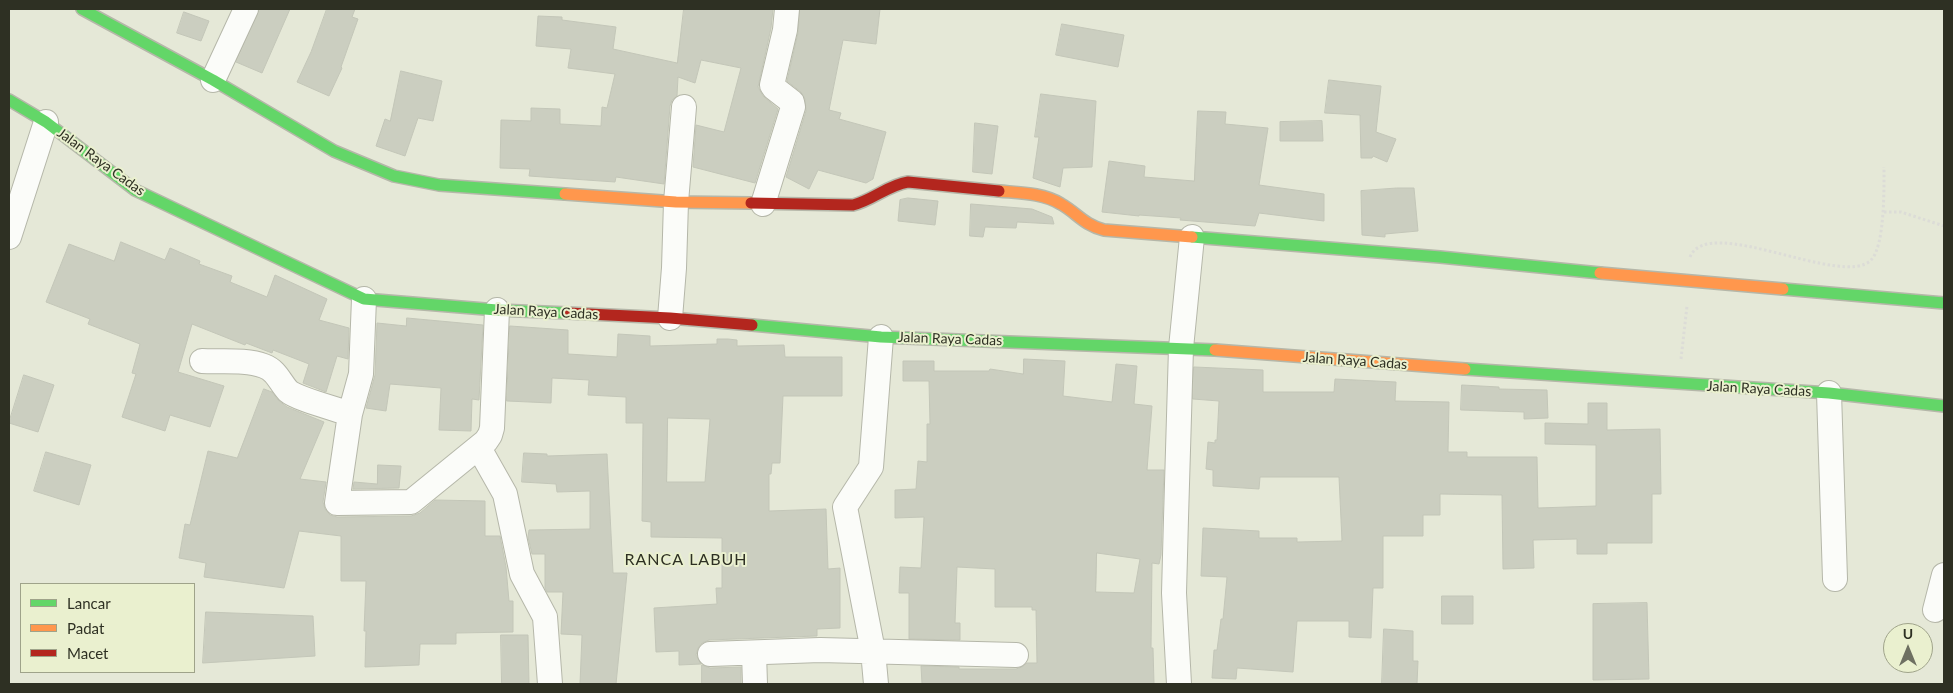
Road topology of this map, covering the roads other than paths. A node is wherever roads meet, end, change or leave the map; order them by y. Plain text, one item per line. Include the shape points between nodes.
1 (82, 9) edge
2 (246, 9) edge
3 (787, 9) edge
4 (213, 80) junction
5 (9, 100) edge
6 (684, 107) dead end
7 (46, 122) junction
8 (763, 204) junction
9 (676, 213) junction
10 (9, 237) edge
11 (1190, 247) junction
12 (364, 299) junction
13 (1944, 303) edge
14 (498, 310) junction
15 (670, 318) junction
16 (881, 337) junction
17 (1181, 348) junction
18 (202, 361) dead end
19 (1829, 393) junction
20 (1944, 406) edge
21 (350, 414) junction
22 (479, 448) junction
23 (1944, 575) edge
24 (1835, 580) dead end
25 (1935, 610) dead end
26 (873, 651) junction
27 (754, 653) junction
28 (710, 654) dead end
29 (1016, 655) dead end
30 (550, 684) edge
31 (755, 684) edge
32 (876, 684) edge
33 (1179, 684) edge

1 - 4 street
2 - 4 street
3 - 8 street via 772,85 792,102 793,108
4 - 9 street via 334,151 394,176 439,185
5 - 7 street, Jalan Raya Cadas
6 - 9 street
7 - 10 street
7 - 12 street, Jalan Raya Cadas via 135,190
8 - 9 street
8 - 11 street via 853,205 870,200 893,184 908,182 1035,194 1060,203 1091,228
9 - 15 street
11 - 13 street via 1431,256
11 - 17 street
12 - 14 street, Jalan Raya Cadas
12 - 21 street via 361,374
14 - 15 street, Jalan Raya Cadas
14 - 22 street via 492,428
15 - 16 street, Jalan Raya Cadas
16 - 17 street, Jalan Raya Cadas
16 - 26 street via 871,467 846,507
17 - 19 street, Jalan Raya Cadas
17 - 33 street via 1174,593
18 - 21 street via 263,365 274,370 293,394
19 - 20 street, Jalan Raya Cadas
19 - 24 street
21 - 22 street via 337,503 411,502
22 - 30 street via 505,494 522,574 546,617
23 - 25 street
26 - 27 street
26 - 29 street
26 - 32 street
27 - 28 street
27 - 31 street

